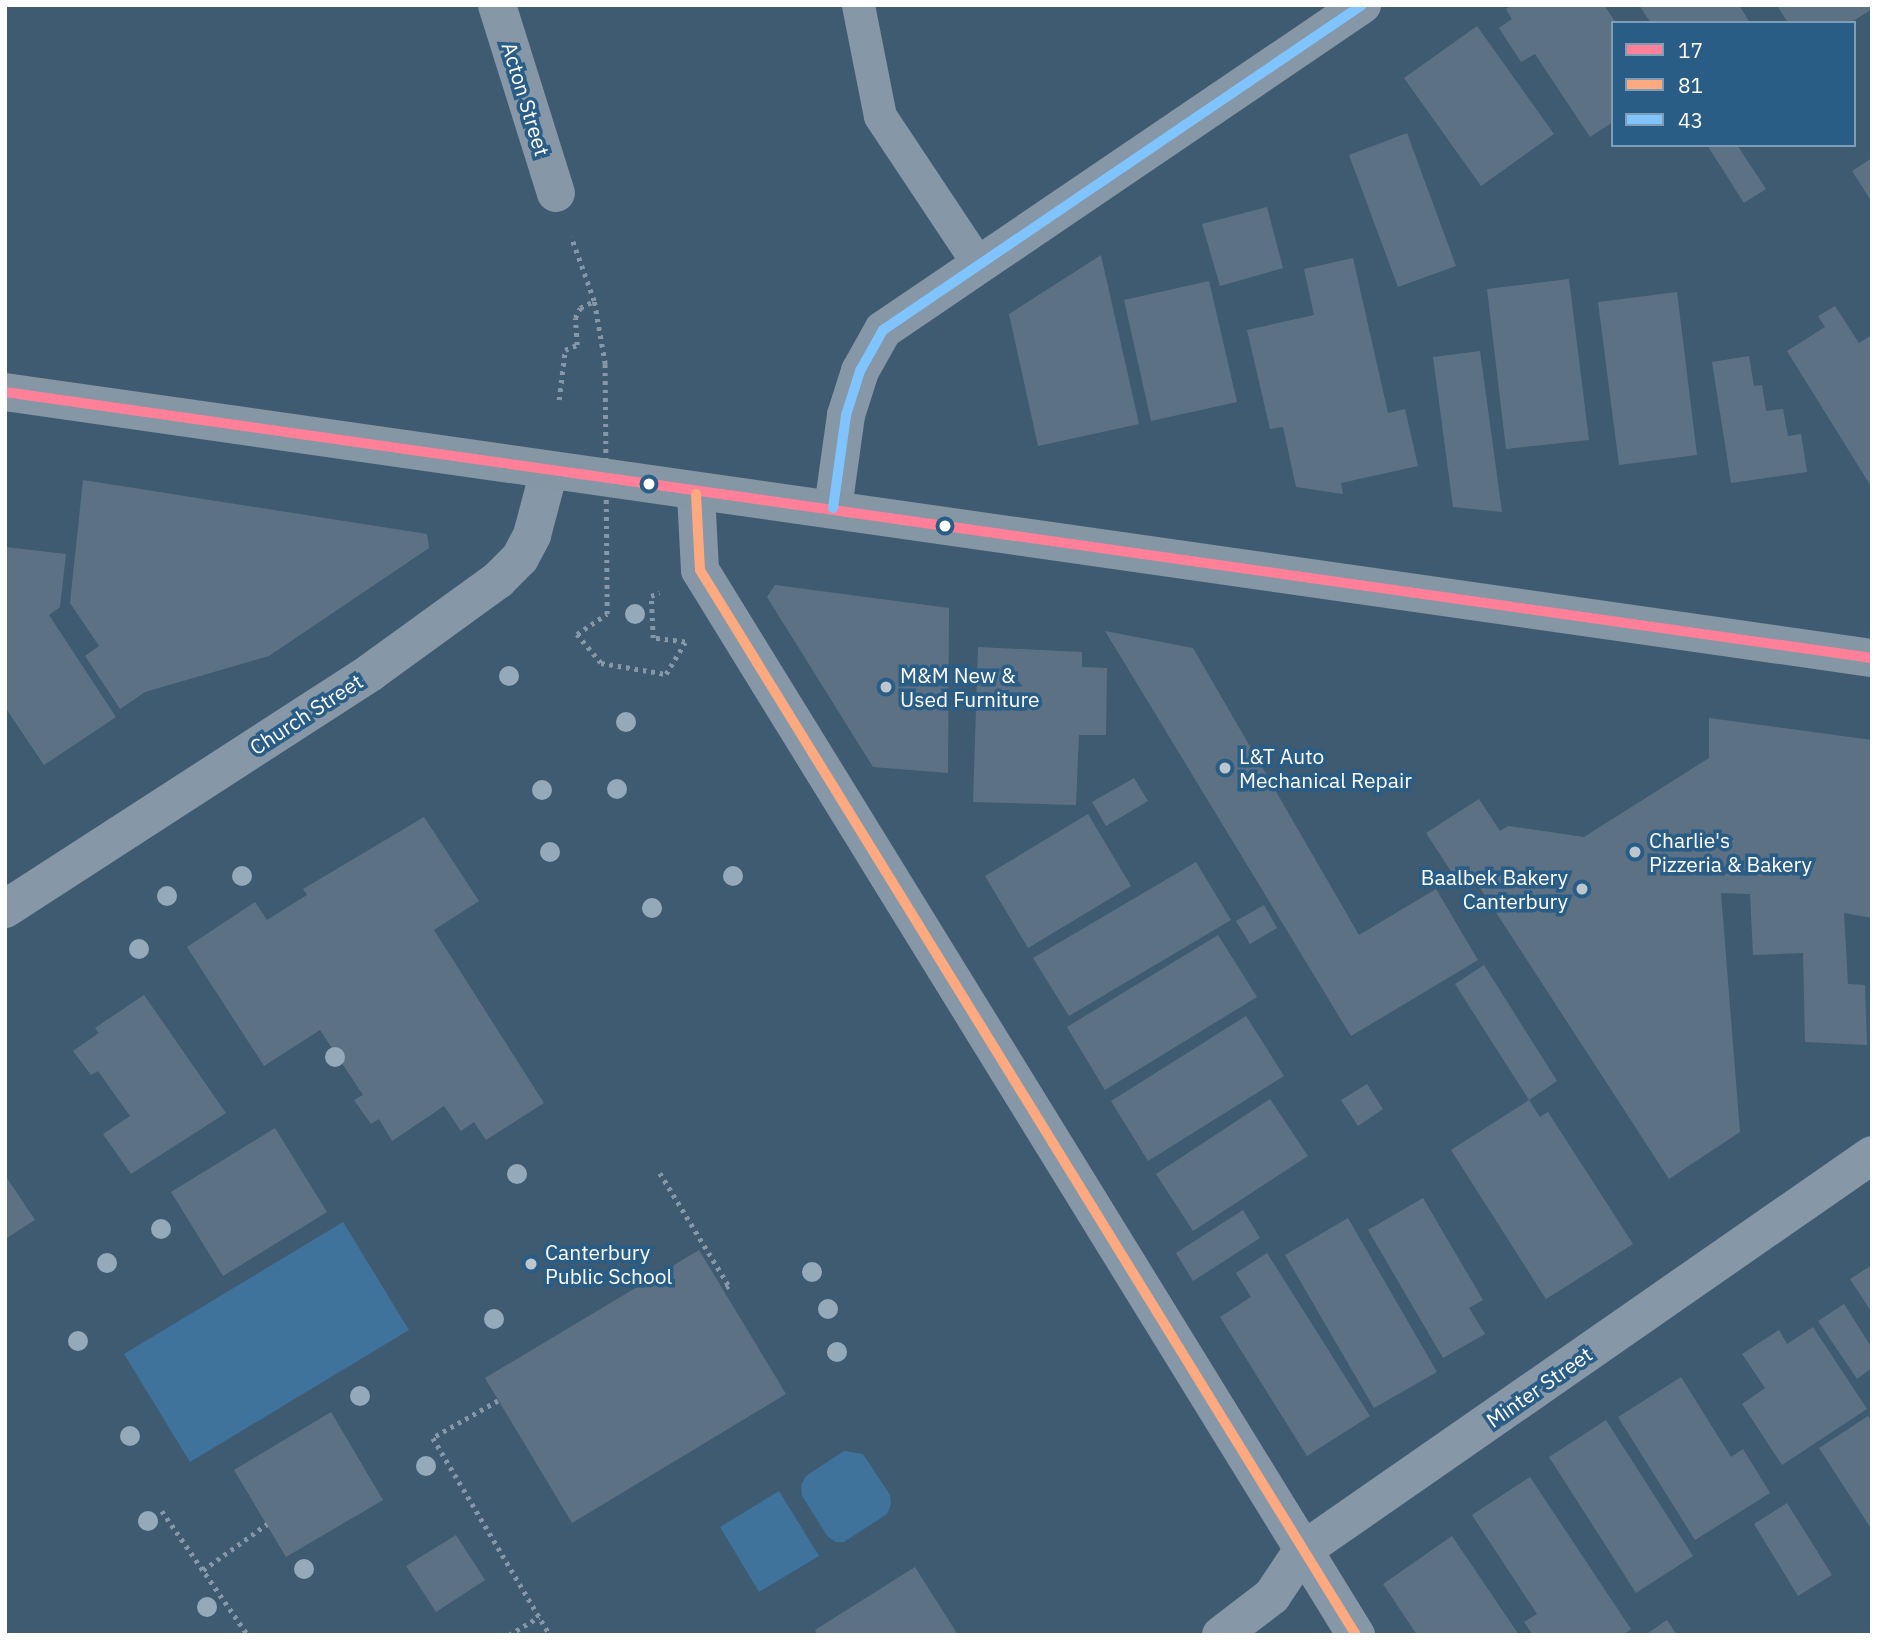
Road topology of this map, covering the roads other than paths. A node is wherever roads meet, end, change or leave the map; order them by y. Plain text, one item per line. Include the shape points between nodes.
1 (497, 5) edge
2 (858, 5) edge
3 (1362, 5) edge
4 (556, 192) road end
5 (979, 265) junction
6 (5, 392) edge
7 (549, 471) junction
8 (696, 494) junction
9 (833, 508) junction
10 (1872, 658) edge
11 (5, 909) edge
12 (1872, 1155) edge
13 (1302, 1551) junction
14 (1221, 1635) edge
15 (1356, 1635) edge

1 - 4 street, Acton Street
2 - 5 lane via 880,116
3 - 5 street
5 - 9 street via 883,330 860,371 846,415
6 - 7 highway
7 - 8 highway
7 - 11 street, Church Street via 532,535 520,558 498,580 371,672
8 - 9 highway
8 - 13 street via 700,569
9 - 10 highway
12 - 13 street, Minter Street
13 - 14 street, Minter Street via 1272,1596
13 - 15 street

